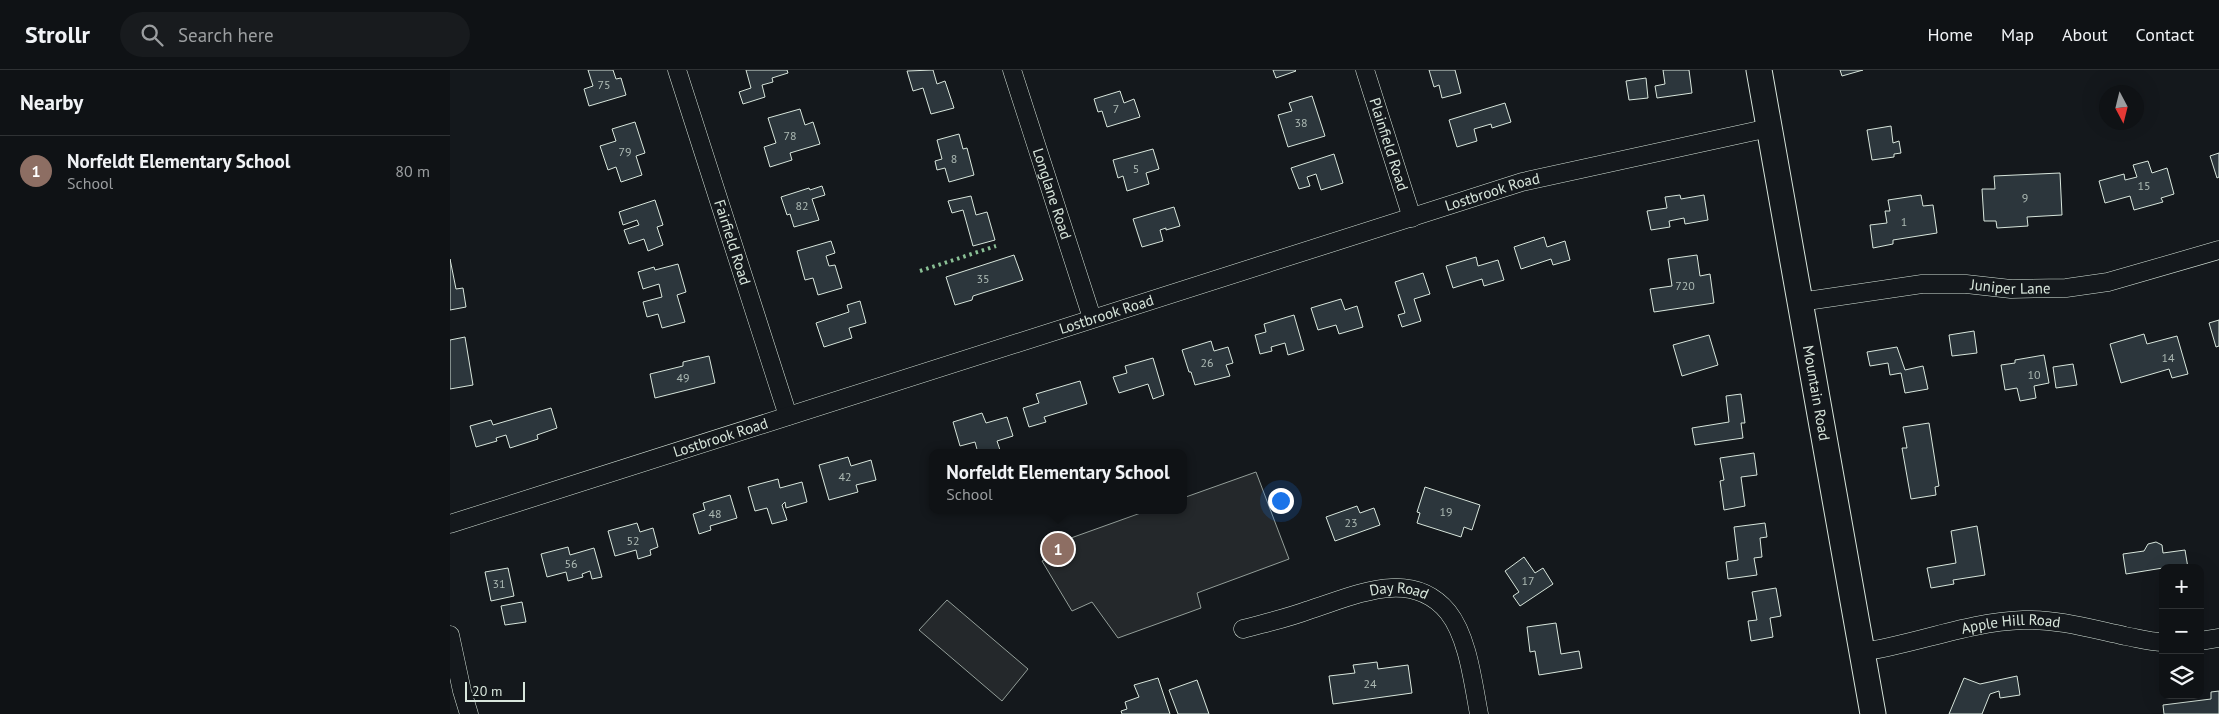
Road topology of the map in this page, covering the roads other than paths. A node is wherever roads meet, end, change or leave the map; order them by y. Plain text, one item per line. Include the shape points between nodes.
1 (677, 70) edge
2 (1012, 70) edge
3 (1365, 70) edge
4 (1759, 70) edge
5 (1769, 128) junction
6 (1412, 218) junction
7 (2219, 250) edge
8 (1800, 302) junction
9 (1092, 318) junction
10 (788, 416) junction
11 (450, 524) edge
12 (1243, 629) dead end
13 (450, 635) edge
14 (2219, 638) edge
15 (2204, 640) edge
16 (2159, 641) edge
17 (1862, 652) junction
18 (469, 714) edge
19 (1478, 714) edge
20 (1873, 714) edge

1 - 10 street, Fairfield Road
2 - 9 street, Longlane Road
3 - 6 street, Plainfield Road
4 - 5 main road, Mountain Road
5 - 6 street, Lostbrook Road via 1522,182
5 - 8 main road, Mountain Road
6 - 9 street, Lostbrook Road
7 - 8 street, Juniper Lane via 2108,282 2066,288 2011,290 1966,284 1922,284
8 - 17 main road, Mountain Road
9 - 10 street, Lostbrook Road
10 - 11 street, Lostbrook Road
12 - 19 street, Day Road via 1373,589 1418,591 1448,612 1461,636
13 - 18 street
14 - 15 street
16 - 17 street, Apple Hill Road via 2058,622 2024,620 1988,624
17 - 20 main road, Mountain Road

